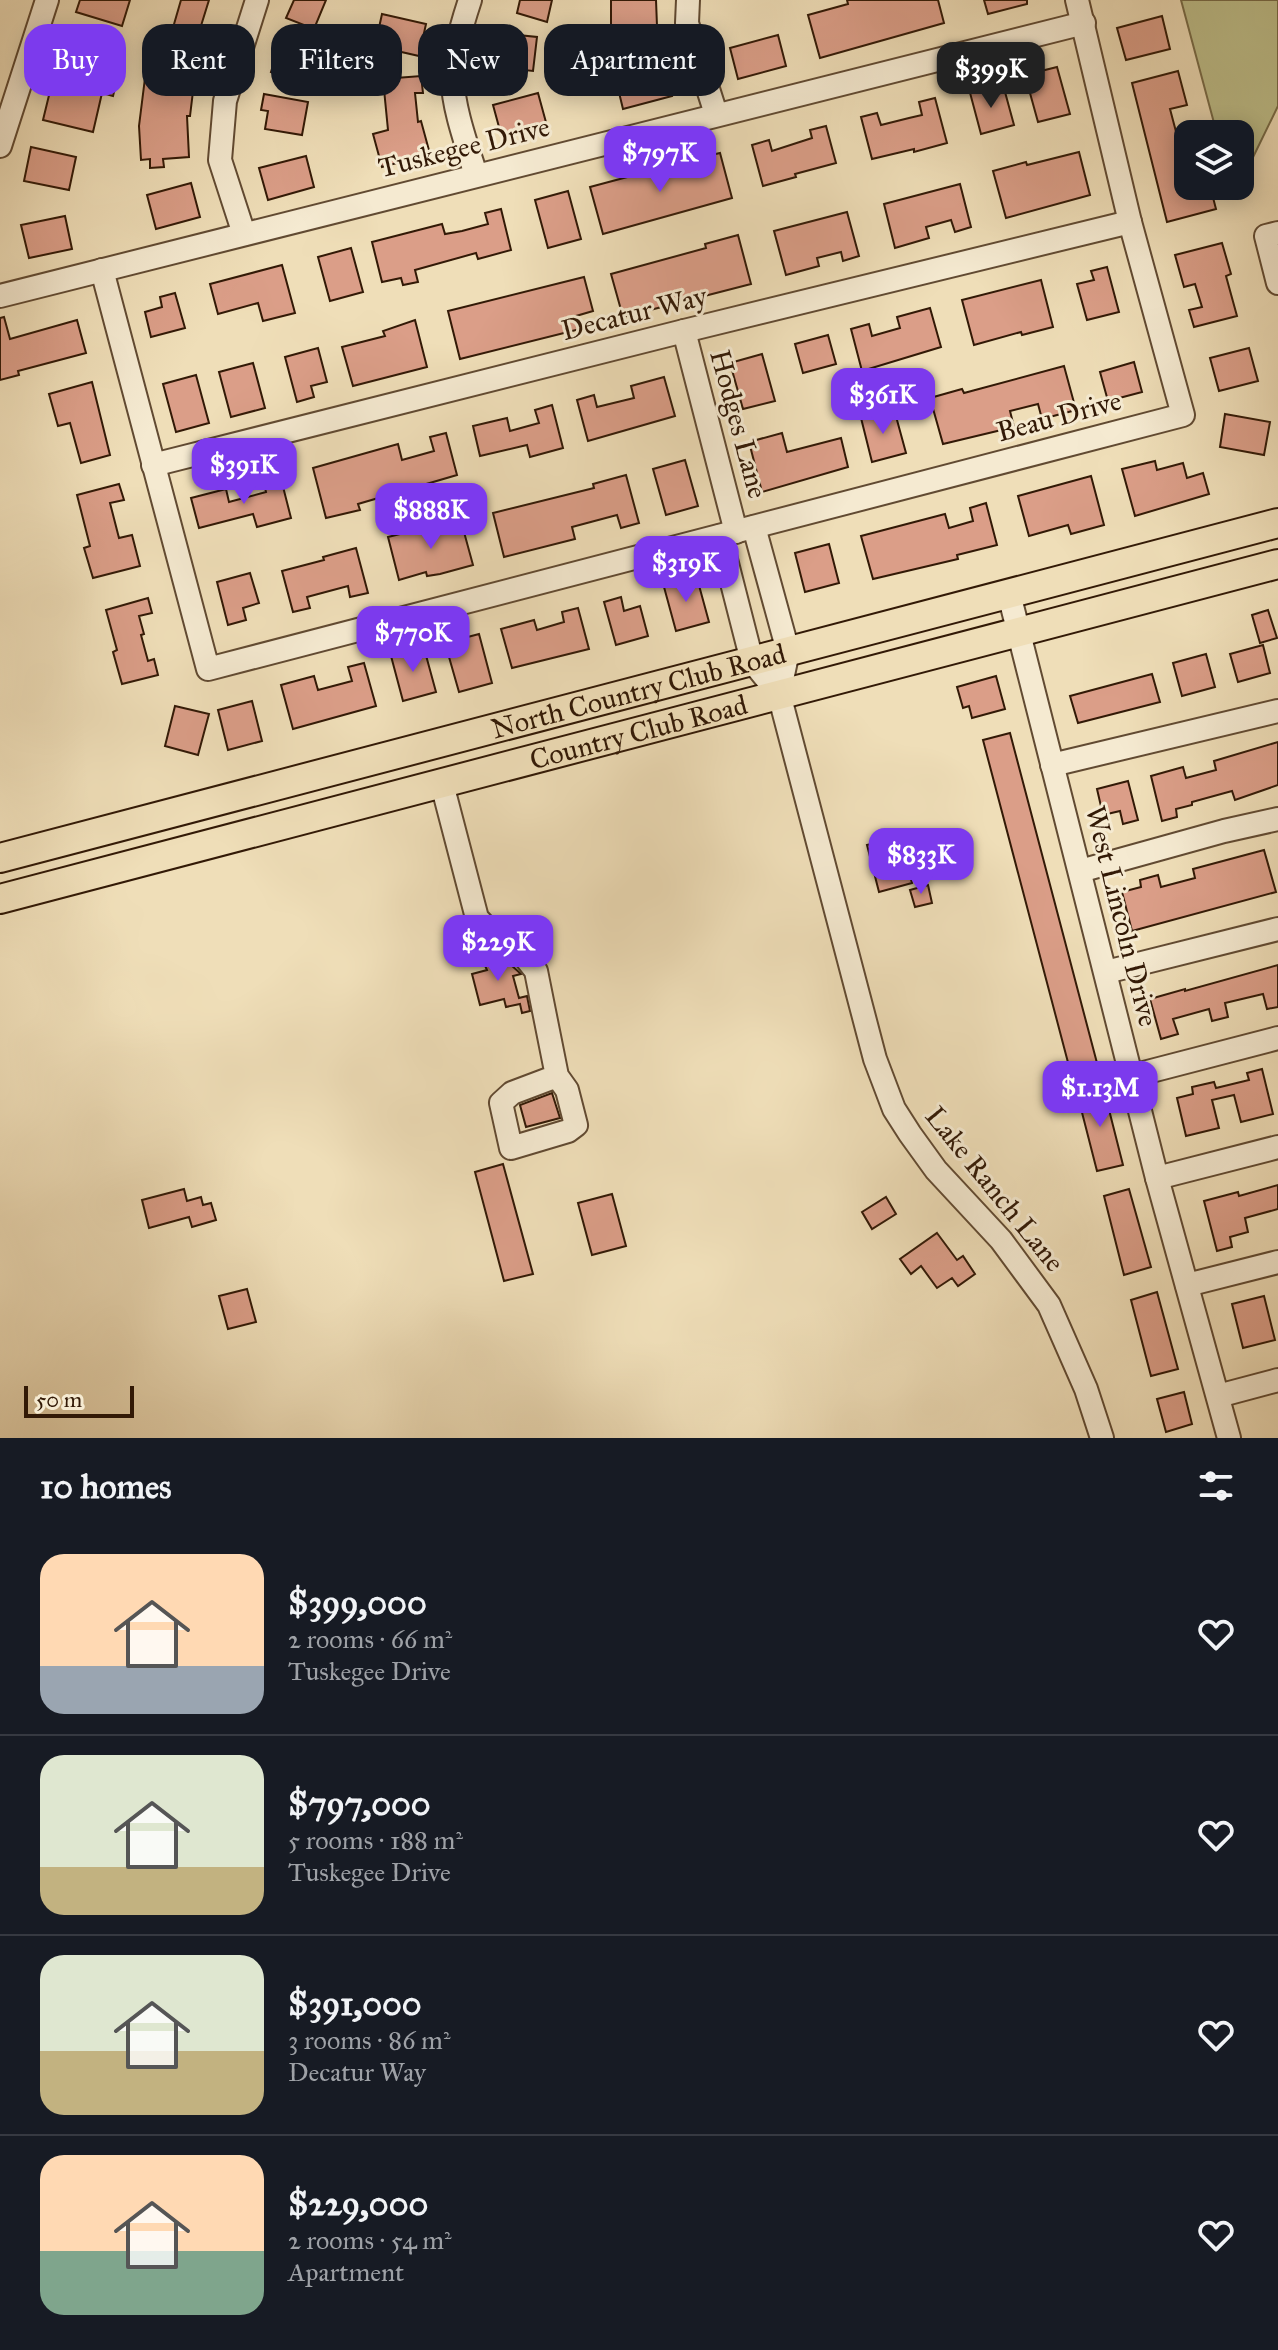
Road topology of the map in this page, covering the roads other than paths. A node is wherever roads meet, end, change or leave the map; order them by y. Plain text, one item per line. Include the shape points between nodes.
1 (47, 0) edge
2 (257, 0) edge
3 (470, 0) edge
4 (688, 0) edge
5 (1077, 0) edge
6 (1084, 23) junction
7 (5, 109) edge
8 (716, 114) junction
9 (0, 146) edge
10 (476, 175) junction
11 (1130, 222) junction
12 (1278, 233) edge
13 (244, 234) junction
14 (102, 270) junction
15 (0, 273) edge
16 (1278, 283) edge
17 (3, 296) edge
18 (684, 331) junction
19 (153, 465) junction
20 (1278, 523) edge
21 (736, 531) junction
22 (1278, 564) edge
23 (1009, 594) junction
24 (1018, 632) junction
25 (788, 651) junction
26 (752, 661) junction
27 (779, 694) junction
28 (1278, 711) edge
29 (432, 745) junction
30 (1052, 765) junction
31 (442, 784) junction
32 (1278, 819) edge
33 (0, 858) edge
34 (1080, 871) junction
35 (0, 899) edge
36 (1278, 929) edge
37 (1106, 972) junction
38 (1278, 1038) edge
39 (557, 1076) dead end
40 (1132, 1076) junction
41 (1278, 1147) edge
42 (1157, 1178) junction
43 (1278, 1262) edge
44 (1187, 1285) junction
45 (1278, 1380) edge
46 (1218, 1396) junction
47 (1102, 1438) edge
48 (1229, 1438) edge

1 - 7 street
2 - 13 street via 225,101 220,160
3 - 10 street via 452,79
4 - 8 street via 687,23
5 - 6 street
6 - 8 street, Tuskegee Drive
6 - 11 street
7 - 9 street
8 - 10 street, Tuskegee Drive
10 - 13 street, Tuskegee Drive
11 - 18 street, Decatur Way
11 - 21 street, Beau Drive via 1183,415
12 - 16 street via 1266,236
13 - 14 street, Tuskegee Drive
14 - 17 street, Tuskegee Drive
14 - 19 street
15 - 17 street
18 - 19 street, Decatur Way
18 - 21 street, Hodges Lane
19 - 21 street, Beau Drive via 208,669
20 - 23 main road, North Country Club Road
21 - 25 street, Hodges Lane
21 - 26 street, Hodges Lane
22 - 24 main road, Country Club Road
23 - 24 street, West Lincoln Drive
23 - 25 main road, North Country Club Road
24 - 27 main road, Country Club Road
24 - 30 street, West Lincoln Drive
25 - 26 main road, North Country Club Road
25 - 27 street, Hodges Lane
26 - 27 street, Hodges Lane
26 - 29 main road, North Country Club Road
27 - 31 main road, Country Club Road
27 - 47 street, Lake Ranch Lane via 875,1059 894,1109 936,1170 1001,1240 1049,1305
28 - 30 street
29 - 31 main road
29 - 33 main road, North Country Club Road
30 - 34 street, West Lincoln Drive
31 - 35 main road, Country Club Road
31 - 39 street via 477,918 536,971
32 - 34 street
34 - 37 street, West Lincoln Drive
36 - 37 street
37 - 40 street, West Lincoln Drive
38 - 40 street
40 - 42 street, West Lincoln Drive
41 - 42 street
42 - 44 street, West Lincoln Drive
43 - 44 street
44 - 46 street, West Lincoln Drive
45 - 46 street
46 - 48 street, West Lincoln Drive

